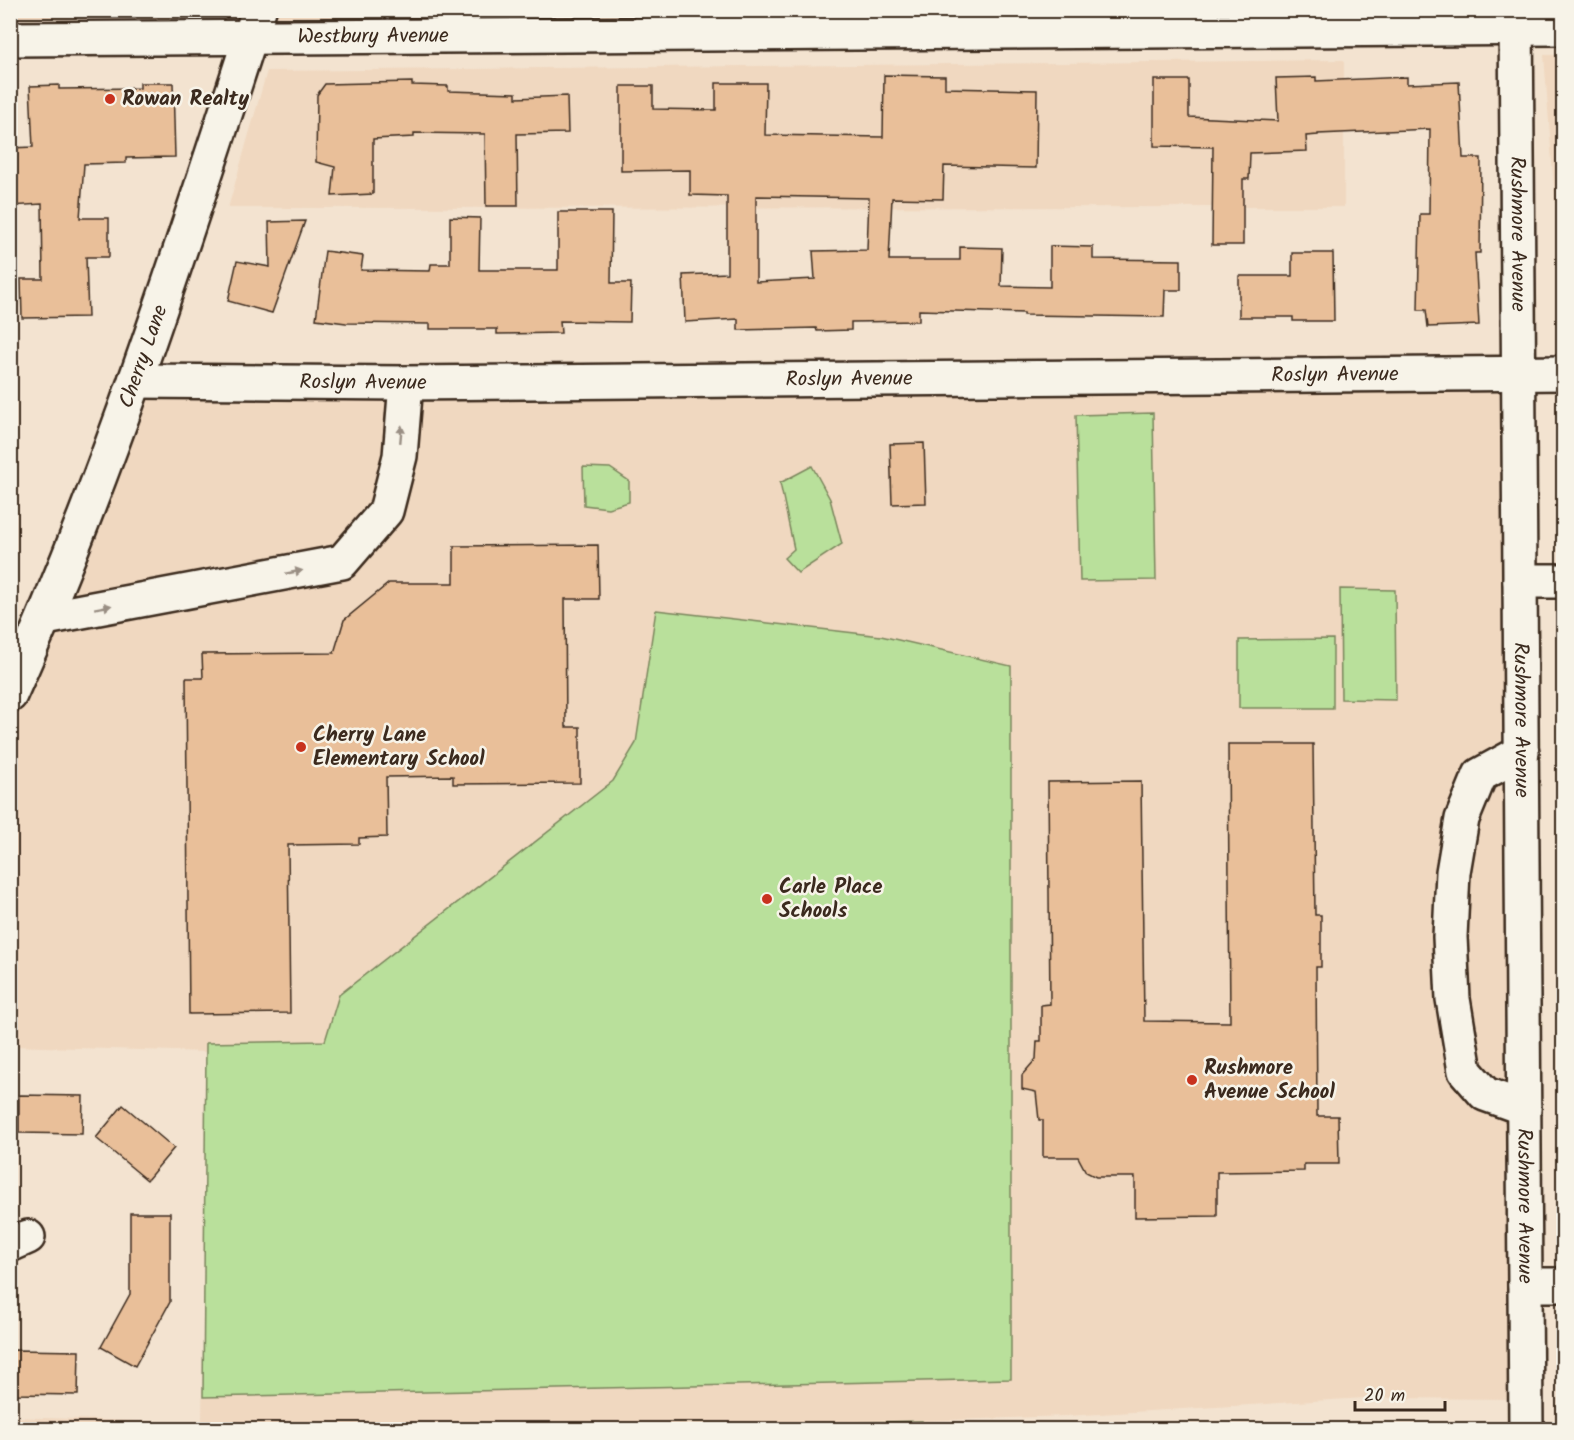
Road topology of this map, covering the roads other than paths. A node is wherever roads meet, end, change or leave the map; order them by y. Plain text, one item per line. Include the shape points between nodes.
1 (1516, 19) edge
2 (255, 24) edge
3 (1563, 28) edge
4 (10, 39) edge
5 (1519, 374) junction
6 (1563, 374) edge
7 (135, 381) junction
8 (406, 383) junction
9 (1520, 581) junction
10 (1563, 581) edge
11 (45, 618) junction
12 (10, 694) edge
13 (1522, 752) junction
14 (1524, 1108) junction
15 (1525, 1285) junction
16 (1563, 1285) edge
17 (1526, 1430) edge

1 - 2 street, Westbury Avenue
1 - 3 street, Westbury Avenue
1 - 5 street, Rushmore Avenue
2 - 4 street, Westbury Avenue
2 - 7 street, Cherry Lane
5 - 6 street, Roslyn Avenue
5 - 8 street, Roslyn Avenue
5 - 9 street, Rushmore Avenue
7 - 8 street, Roslyn Avenue
7 - 11 street, Cherry Lane
11 -> 8 street via 342,562 386,511 400,456
9 - 10 street
9 - 13 street, Rushmore Avenue
11 - 12 street, Cherry Lane
13 - 14 street, Rushmore Avenue
13 - 14 street via 1480,775 1462,819 1453,872 1450,937 1453,999 1465,1071 1485,1094
14 - 15 street, Rushmore Avenue
15 - 16 street
15 - 17 street, Rushmore Avenue

